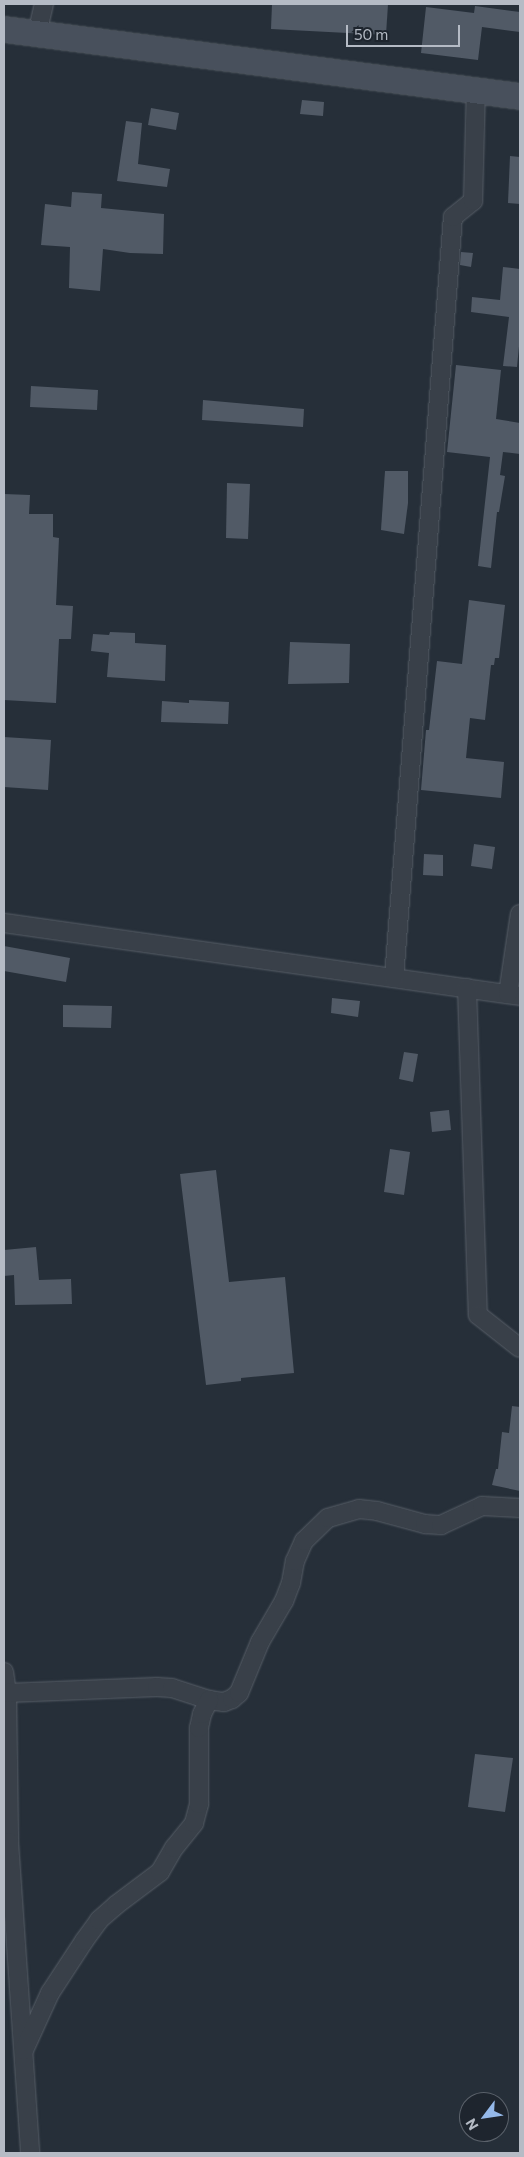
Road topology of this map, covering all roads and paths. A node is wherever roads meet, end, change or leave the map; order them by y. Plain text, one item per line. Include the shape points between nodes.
1 (44, 4) edge
2 (4, 29) edge
3 (37, 34) junction
4 (476, 90) junction
5 (520, 96) edge
6 (520, 914) edge
7 (4, 923) edge
8 (394, 978) junction
9 (467, 988) junction
10 (514, 995) edge
11 (520, 1348) edge
12 (520, 1508) edge
13 (4, 1672) edge
14 (7, 1693) junction
15 (209, 1700) junction
16 (22, 2053) junction
17 (30, 2153) edge

1 - 3 street
2 - 3 street
3 - 4 street
4 - 5 street
4 - 8 street via 473,201 453,217
6 - 10 street
7 - 8 street
8 - 9 street
9 - 10 street
9 - 11 street via 478,1314
12 - 15 street via 482,1506 441,1525 359,1509 328,1518 304,1541 284,1600 260,1642 239,1693 224,1702
13 - 14 street
14 - 15 street via 157,1687 172,1688
14 - 16 street via 9,1842
15 - 16 street via 199,1728 199,1804 194,1823 160,1872 116,1905 84,1941 50,1993
16 - 17 street

